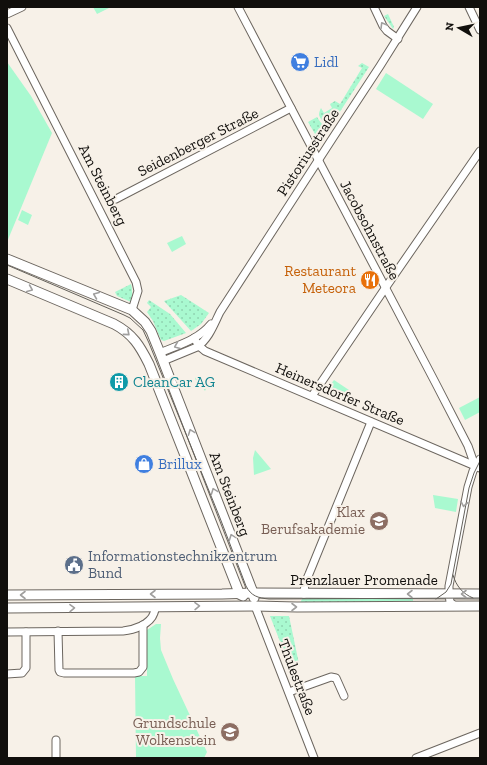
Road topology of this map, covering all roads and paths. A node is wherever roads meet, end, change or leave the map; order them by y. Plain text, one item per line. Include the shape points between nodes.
1 (22, 7) edge
2 (238, 7) edge
3 (374, 7) edge
4 (417, 7) edge
5 (469, 7) edge
6 (7, 14) edge
7 (7, 28) edge
8 (480, 30) edge
9 (398, 38) junction
10 (291, 108) junction
11 (480, 151) edge
12 (318, 160) junction
13 (116, 200) dead end
14 (7, 258) edge
15 (7, 279) edge
16 (386, 287) junction
17 (132, 310) junction
18 (220, 312) junction
19 (194, 338) junction
20 (199, 346) junction
21 (157, 360) junction
22 (312, 396) junction
23 (371, 422) junction
24 (480, 459) edge
25 (478, 467) edge
26 (254, 593) junction
27 (239, 594) junction
28 (304, 594) junction
29 (449, 594) junction
30 (480, 594) edge
31 (7, 595) edge
32 (91, 595) junction
33 (255, 606) junction
34 (456, 606) junction
35 (480, 606) edge
36 (155, 607) junction
37 (7, 608) edge
38 (92, 608) junction
39 (143, 625) junction
40 (58, 631) junction
41 (7, 632) edge
42 (26, 632) junction
43 (7, 674) edge
44 (289, 692) junction
45 (344, 696) dead end
46 (480, 733) edge
47 (56, 740) dead end
48 (56, 758) edge
49 (314, 758) edge
50 (416, 758) edge

1 - 6 street
2 - 10 street, Jacobsohnstraße
9 -> 3 street via 383,26
4 - 9 street, Pistoriusstraße
5 - 8 street
7 - 17 street, Am Steinberg via 136,282 138,291
9 - 12 street, Pistoriusstraße
10 - 12 street, Jacobsohnstraße
10 - 13 street, Seidenberger Straße
11 - 16 street
12 - 16 street, Jacobsohnstraße
12 - 18 street, Pistoriusstraße
17 -> 14 main road
15 -> 21 main road via 121,328 130,334 142,350
16 - 22 street
16 - 25 street, Jacobsohnstraße
17 - 21 main road, Am Steinberg via 146,322 151,331
18 - 19 street, Pistoriusstraße via 206,330
18 - 20 street, Pistoriusstraße
19 - 20 street, Heinersdorfer Straße
19 -> 21 street, Pistoriusstraße
20 - 21 street
20 - 22 street, Heinersdorfer Straße via 205,351
26 -> 21 main road, Am Steinberg
21 - 27 main road, Am Steinberg
22 - 23 street, Heinersdorfer Straße
23 - 25 street, Heinersdorfer Straße
23 - 28 street via 308,574
24 - 25 street
25 -> 29 street via 468,487
26 - 27 main road, Prenzlauer Promenade
26 - 28 main road, Prenzlauer Promenade
26 - 33 main road, Am Steinberg
27 -> 32 main road, Prenzlauer Promenade
27 - 33 main road
29 -> 28 main road, Prenzlauer Promenade
30 -> 29 main road, Prenzlauer Promenade
29 - 34 street via 450,602
32 -> 31 main road, Prenzlauer Promenade
32 - 38 main road
33 -> 34 main road, Prenzlauer Promenade
36 -> 33 main road, Prenzlauer Promenade
33 - 44 street, Thulestraße
34 - 35 main road, Prenzlauer Promenade
36 - 38 main road, Prenzlauer Promenade
36 - 39 street via 154,615
37 -> 38 main road, Prenzlauer Promenade
39 - 40 street via 134,630 123,631
39 - 40 street via 143,667 134,673 60,672
40 - 42 street
41 - 42 street
42 - 43 street via 26,668 22,672
44 - 45 street via 331,677 336,678
44 - 49 street, Thulestraße
46 - 50 street
47 - 48 street

